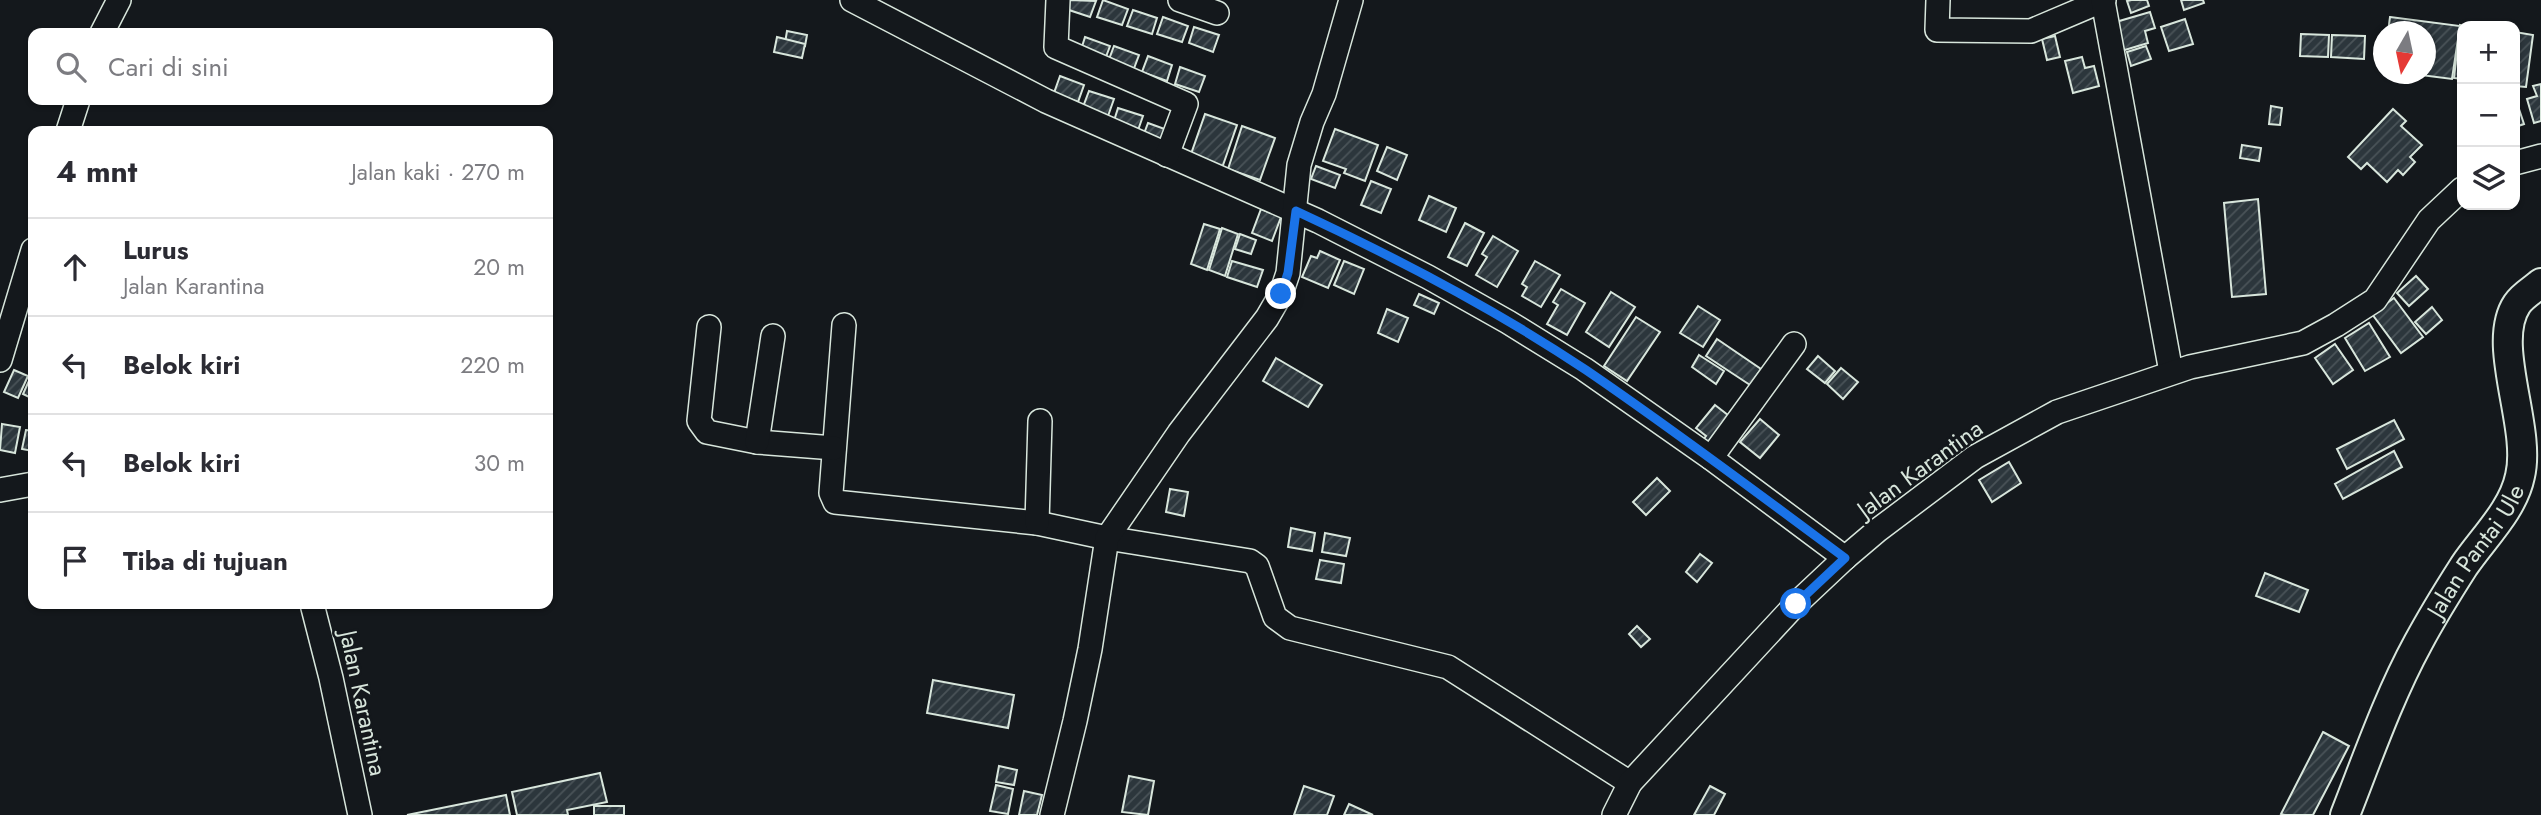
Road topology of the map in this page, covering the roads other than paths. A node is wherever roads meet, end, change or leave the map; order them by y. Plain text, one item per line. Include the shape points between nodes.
1 (119, 0) edge
2 (852, 0) edge
3 (1058, 0) edge
4 (1180, 0) edge
5 (1351, 0) edge
6 (1938, 0) edge
7 (2103, 0) edge
8 (1217, 13) dead end
9 (105, 28) edge
10 (76, 105) edge
11 (70, 126) edge
12 (1167, 156) junction
13 (2541, 156) edge
14 (2520, 162) edge
15 (2457, 194) edge
16 (1296, 211) junction
17 (28, 267) edge
18 (2541, 283) edge
19 (844, 325) dead end
20 (709, 327) dead end
21 (773, 336) dead end
22 (1794, 344) dead end
23 (0, 360) edge
24 (2171, 372) junction
25 (1040, 421) dead end
26 (757, 442) junction
27 (834, 448) junction
28 (1711, 458) junction
29 (28, 485) edge
30 (0, 490) edge
31 (1037, 523) junction
32 (1107, 538) junction
33 (1845, 558) junction
34 (314, 609) edge
35 (1630, 783) junction
36 (360, 815) edge
37 (1052, 815) edge
38 (1614, 815) edge
39 (2345, 815) edge

1 - 9 street
2 - 12 street via 1046,101
3 - 12 street via 1056,47 1186,104
4 - 8 street
5 - 16 street via 1299,165
6 - 7 street via 1937,30 2031,31
7 - 24 street
10 - 11 street
12 - 16 street
13 - 14 street
15 - 24 street, Jalan Karantina via 2428,220 2375,300 2336,325 2303,343
16 - 28 street via 1508,322
16 - 32 street via 1281,294
17 - 23 street
18 - 39 main road, Jalan Pantai Ule via 2517,303 2509,323 2524,458 2519,481 2417,645
19 - 27 street
20 - 26 street via 699,421 707,432
21 - 26 street
22 - 28 street
24 - 33 street, Jalan Karantina via 2057,412 1975,457
25 - 31 street
26 - 27 street
27 - 31 street via 831,493 835,502
28 - 33 street
29 - 30 street
31 - 32 street
32 - 35 street via 1254,563 1275,617 1290,628 1448,667
32 - 37 street via 1090,649
33 - 35 street, Jalan Karantina via 1796,604
34 - 36 street, Jalan Karantina
35 - 38 street, Jalan Karantina

